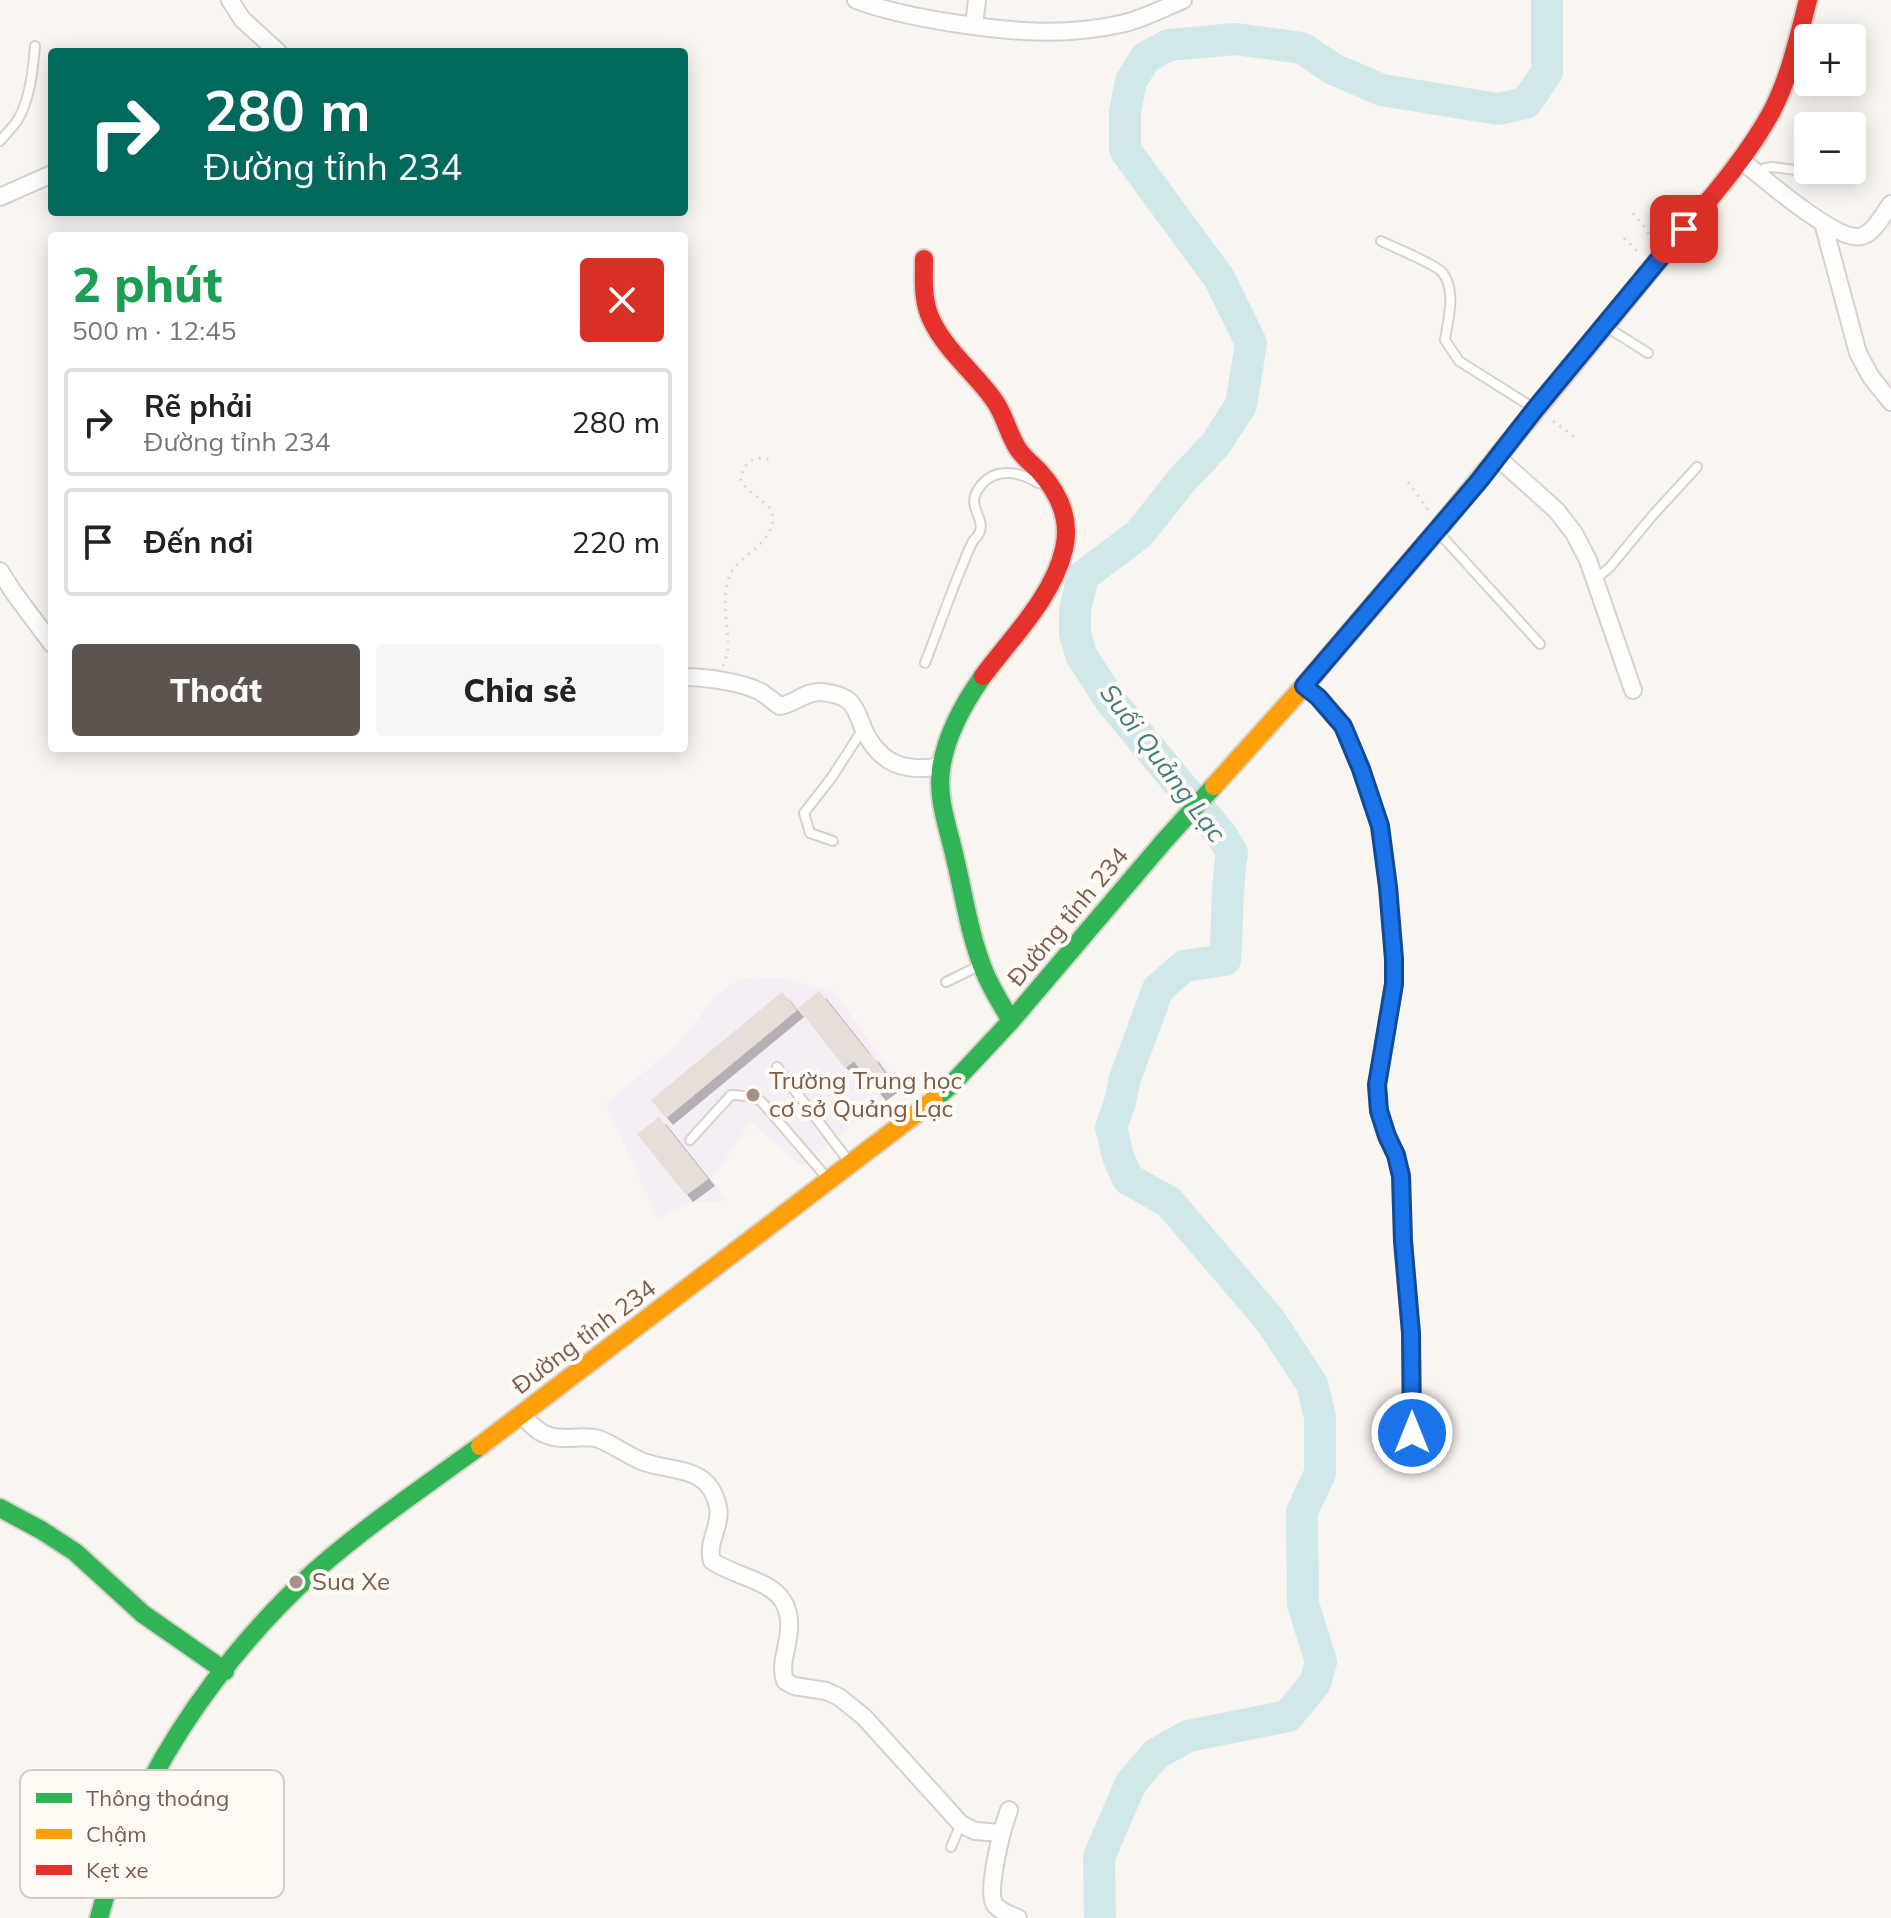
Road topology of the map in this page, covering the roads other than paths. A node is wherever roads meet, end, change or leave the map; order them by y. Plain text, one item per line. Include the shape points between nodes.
1 (230, 0) edge
2 (856, 0) edge
3 (977, 0) edge
4 (1183, 0) edge
5 (1808, 0) edge
6 (974, 26) junction
7 (35, 46) dead end
8 (274, 48) edge
9 (0, 141) edge
10 (1741, 160) junction
11 (1794, 170) edge
12 (1758, 173) junction
13 (48, 176) edge
14 (0, 197) edge
15 (1891, 204) edge
16 (1823, 223) junction
17 (1381, 241) dead end
18 (924, 259) dead end
19 (1605, 325) junction
20 (1648, 353) dead end
21 (1891, 402) edge
22 (1535, 409) junction
23 (1498, 458) junction
24 (1697, 467) dead end
25 (1055, 494) junction
26 (1439, 529) junction
27 (0, 571) edge
28 (1595, 580) junction
29 (48, 639) edge
30 (1540, 644) dead end
31 (925, 663) dead end
32 (688, 677) edge
33 (1304, 686) junction
34 (1633, 690) dead end
35 (863, 729) junction
36 (941, 766) junction
37 (833, 841) dead end
38 (982, 965) junction
39 (946, 982) dead end
40 (1011, 1021) junction
41 (777, 1067) dead end
42 (690, 1140) dead end
43 (850, 1163) junction
44 (828, 1180) junction
45 (522, 1415) junction
46 (1412, 1433) dead end
47 (0, 1508) edge
48 (225, 1671) junction
49 (157, 1770) edge
50 (1009, 1810) dead end
51 (961, 1824) junction
52 (1001, 1833) junction
53 (951, 1847) dead end
54 (105, 1898) edge
55 (99, 1918) edge
56 (1018, 1918) edge

1 - 8 street
2 - 6 street
3 - 6 street
4 - 6 street via 1128,22 1068,33
5 - 10 main road via 1791,66
7 - 9 lane via 21,112
10 - 12 street
10 - 19 main road
11 - 12 lane via 1772,167
12 - 16 street
13 - 14 street
15 - 16 street via 1863,236 1849,236
16 - 21 street via 1858,353
17 - 22 lane via 1441,271 1450,304 1445,340 1459,361
18 - 25 main road via 925,299 933,322 992,396 1019,450
19 - 20 lane
19 - 22 main road
22 - 23 main road
23 - 26 main road
23 - 28 street via 1556,510 1574,533
24 - 28 lane
25 - 31 lane via 1018,473 995,475 983,483 973,506 980,531
25 - 36 main road via 1067,530 1058,570 970,695
26 - 30 lane
26 - 33 main road
27 - 29 street
28 - 34 street
32 - 35 street via 757,690 780,706 812,692 842,696 852,703
33 - 40 main road, Đường tỉnh 234
33 - 46 street via 1343,726 1380,826 1394,984 1377,1085 1379,1111 1401,1176
35 - 36 street via 888,761 905,768
35 - 37 lane via 803,816 810,833
36 - 38 main road via 940,793
38 - 39 lane
38 - 40 main road
40 - 43 main road, Đường tỉnh 234 via 946,1090
41 - 43 lane
42 - 44 lane via 731,1095 754,1097
43 - 44 main road, Đường tỉnh 234
44 - 45 main road, Đường tỉnh 234
45 - 48 main road, Đường tỉnh 234 via 318,1569
45 - 51 street via 549,1436 599,1439 645,1462 707,1482 718,1508 712,1561 763,1584 786,1609 790,1625 782,1666 785,1681 826,1691 864,1717
47 - 48 main road via 75,1552 143,1614
48 - 49 main road, Đường tỉnh 234
50 - 52 street
51 - 52 street
51 - 53 lane
52 - 56 street via 991,1897 997,1908
54 - 55 main road, Đường tỉnh 234

